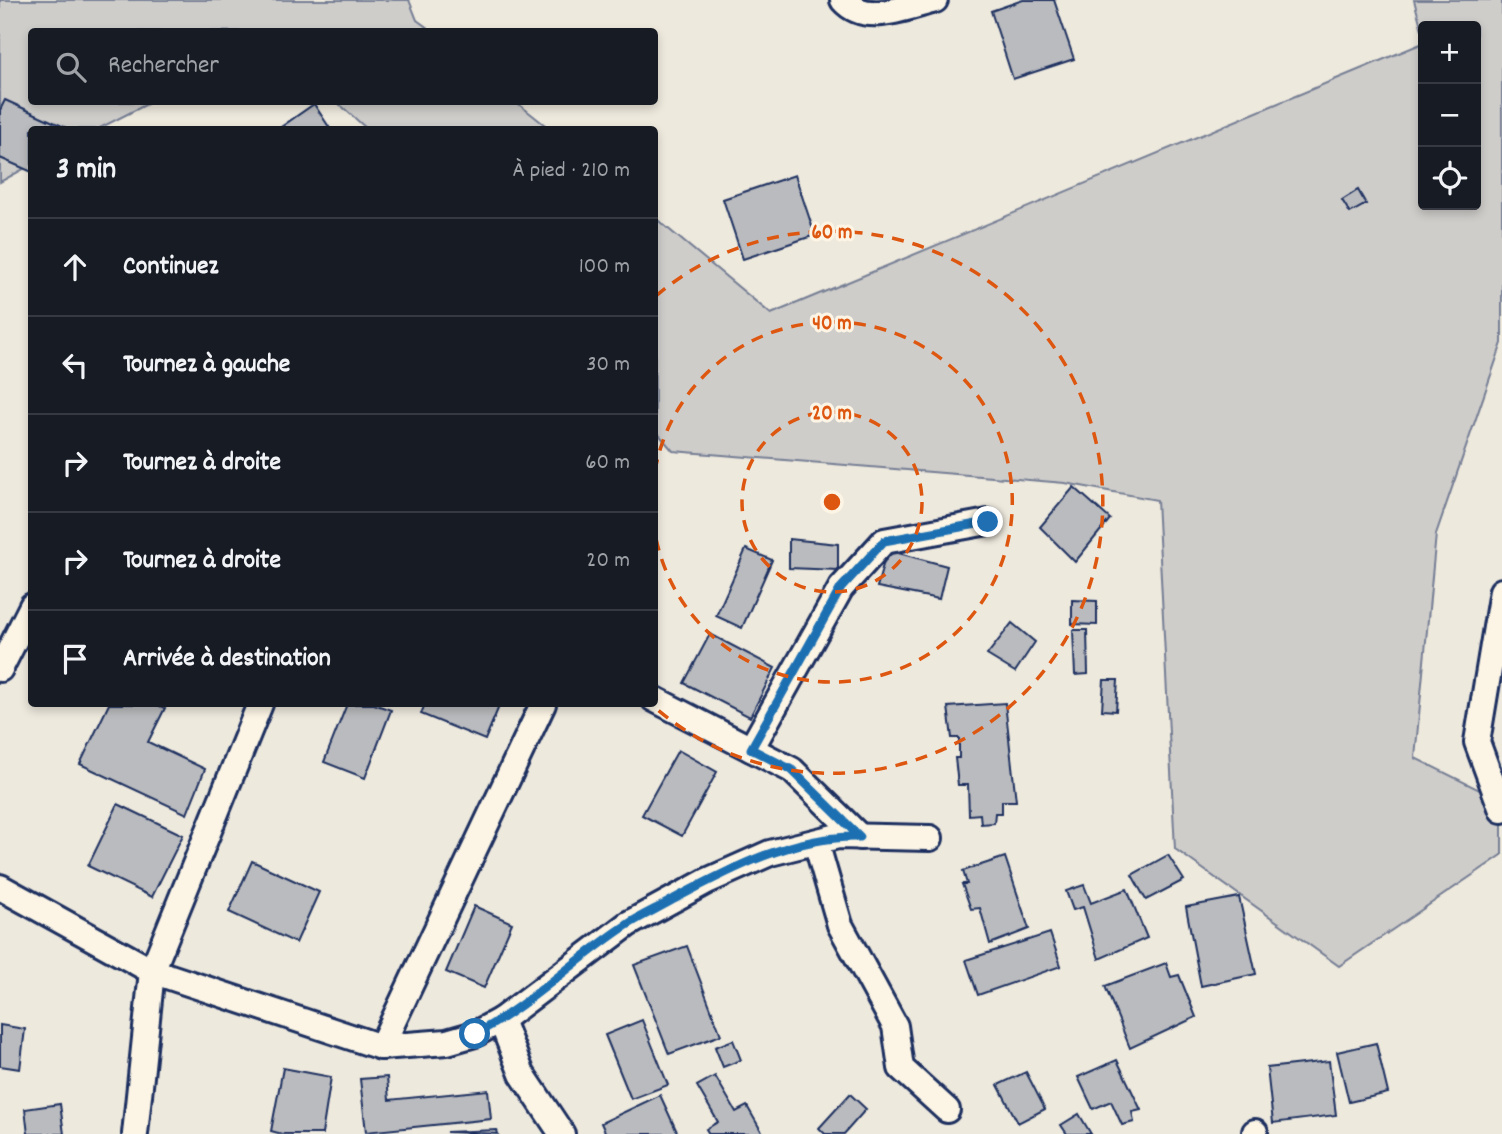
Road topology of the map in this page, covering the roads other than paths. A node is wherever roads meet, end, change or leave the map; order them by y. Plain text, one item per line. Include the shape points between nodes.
1 (844, 0) edge
2 (935, 0) edge
3 (988, 522) dead end
4 (1502, 591) edge
5 (28, 614) edge
6 (0, 669) edge
7 (658, 701) edge
8 (259, 707) edge
9 (542, 707) edge
10 (751, 749) junction
11 (1502, 810) edge
12 (860, 837) junction
13 (930, 838) dead end
14 (816, 842) junction
15 (0, 887) edge
16 (152, 971) junction
17 (501, 1020) junction
18 (381, 1046) junction
19 (947, 1110) dead end
20 (135, 1134) edge
21 (562, 1134) edge

1 - 2 street via 853,10 868,14
3 - 10 street via 884,541 841,588
4 - 11 street via 1477,742
5 - 6 street
7 - 10 street
8 - 16 street
9 - 18 street
10 - 12 street via 792,770
12 - 13 street
12 - 14 street
14 - 17 street via 770,853 628,924
14 - 19 street via 840,925 895,1026 901,1068
15 - 16 street
16 - 18 street
16 - 20 street
17 - 18 street via 447,1042
17 - 21 street via 522,1074

